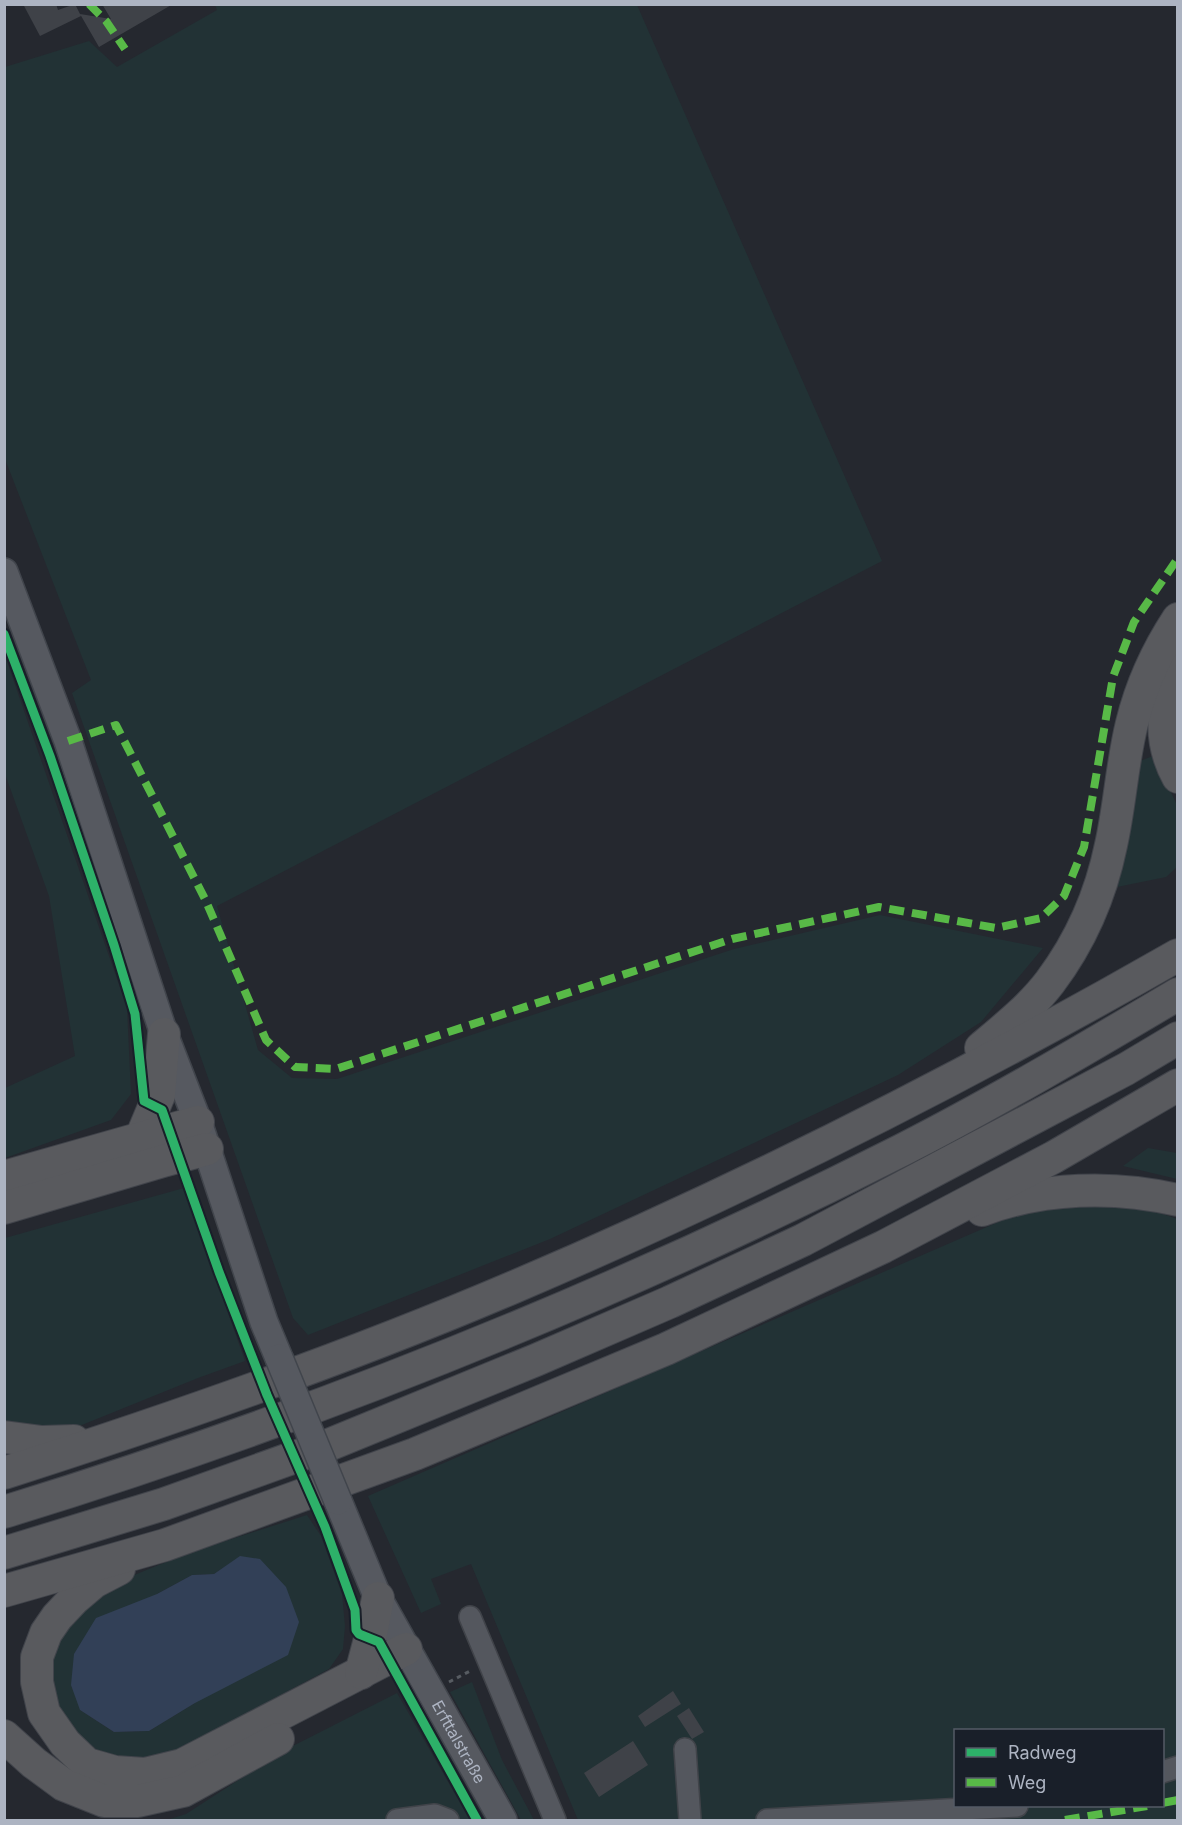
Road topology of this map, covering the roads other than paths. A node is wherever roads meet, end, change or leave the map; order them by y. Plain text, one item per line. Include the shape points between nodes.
1 (4, 572) edge
2 (1178, 619) edge
3 (1178, 665) edge
4 (1178, 777) edge
5 (1178, 955) edge
6 (1178, 994) edge
7 (164, 1034) junction
8 (1178, 1038) edge
9 (1126, 1069) junction
10 (1178, 1085) edge
11 (933, 1088) junction
12 (202, 1135) junction
13 (141, 1138) junction
14 (4, 1177) edge
15 (1178, 1200) edge
16 (4, 1208) edge
17 (883, 1246) junction
18 (122, 1435) junction
19 (4, 1437) edge
20 (4, 1473) edge
21 (4, 1512) edge
22 (165, 1545) junction
23 (4, 1553) edge
24 (4, 1591) edge
25 (378, 1598) junction
26 (470, 1617) dead end
27 (410, 1657) junction
28 (361, 1672) junction
29 (4, 1736) edge
30 (685, 1749) dead end
31 (1000, 1807) edge
32 (397, 1821) edge
33 (448, 1821) edge
34 (503, 1821) edge
35 (555, 1821) edge
36 (690, 1821) edge
37 (767, 1821) edge

1 - 7 main road, Erfttalstraße via 68,741
2 - 11 highway via 1160,649 1137,704 1111,846 1098,893 1077,938 1038,996
3 - 4 highway via 1170,683 1163,728
5 - 11 highway
6 - 21 highway via 1073,1057 903,1149 607,1290 417,1368 246,1431
7 - 12 main road, Erfttalstraße
7 - 13 highway via 159,1095
8 - 9 highway
9 - 17 highway via 1060,1126
9 - 23 highway via 803,1240 536,1360 331,1444 164,1504
10 - 17 highway via 1054,1157
11 - 18 highway via 678,1215 511,1289 259,1387
12 - 13 highway
12 - 16 highway via 163,1161
12 - 25 main road, Erfttalstraße, bridge via 264,1322
13 - 14 highway
15 - 17 highway via 1098,1190 1041,1195 1002,1203
17 - 22 highway via 666,1349 415,1454
18 - 19 highway via 42,1442
18 - 20 highway
22 - 24 highway
22 - 28 highway via 94,1582 46,1633 38,1657 37,1682 44,1713 65,1743 87,1764 115,1772 146,1774 182,1765
25 - 27 main road, Erfttalstraße
25 - 28 highway
26 - 35 lane
27 - 28 highway
27 - 29 highway via 183,1791 138,1801 104,1800 64,1785
27 - 34 main road, Erfttalstraße
30 - 36 lane
31 - 37 lane
32 - 33 lane via 435,1815

